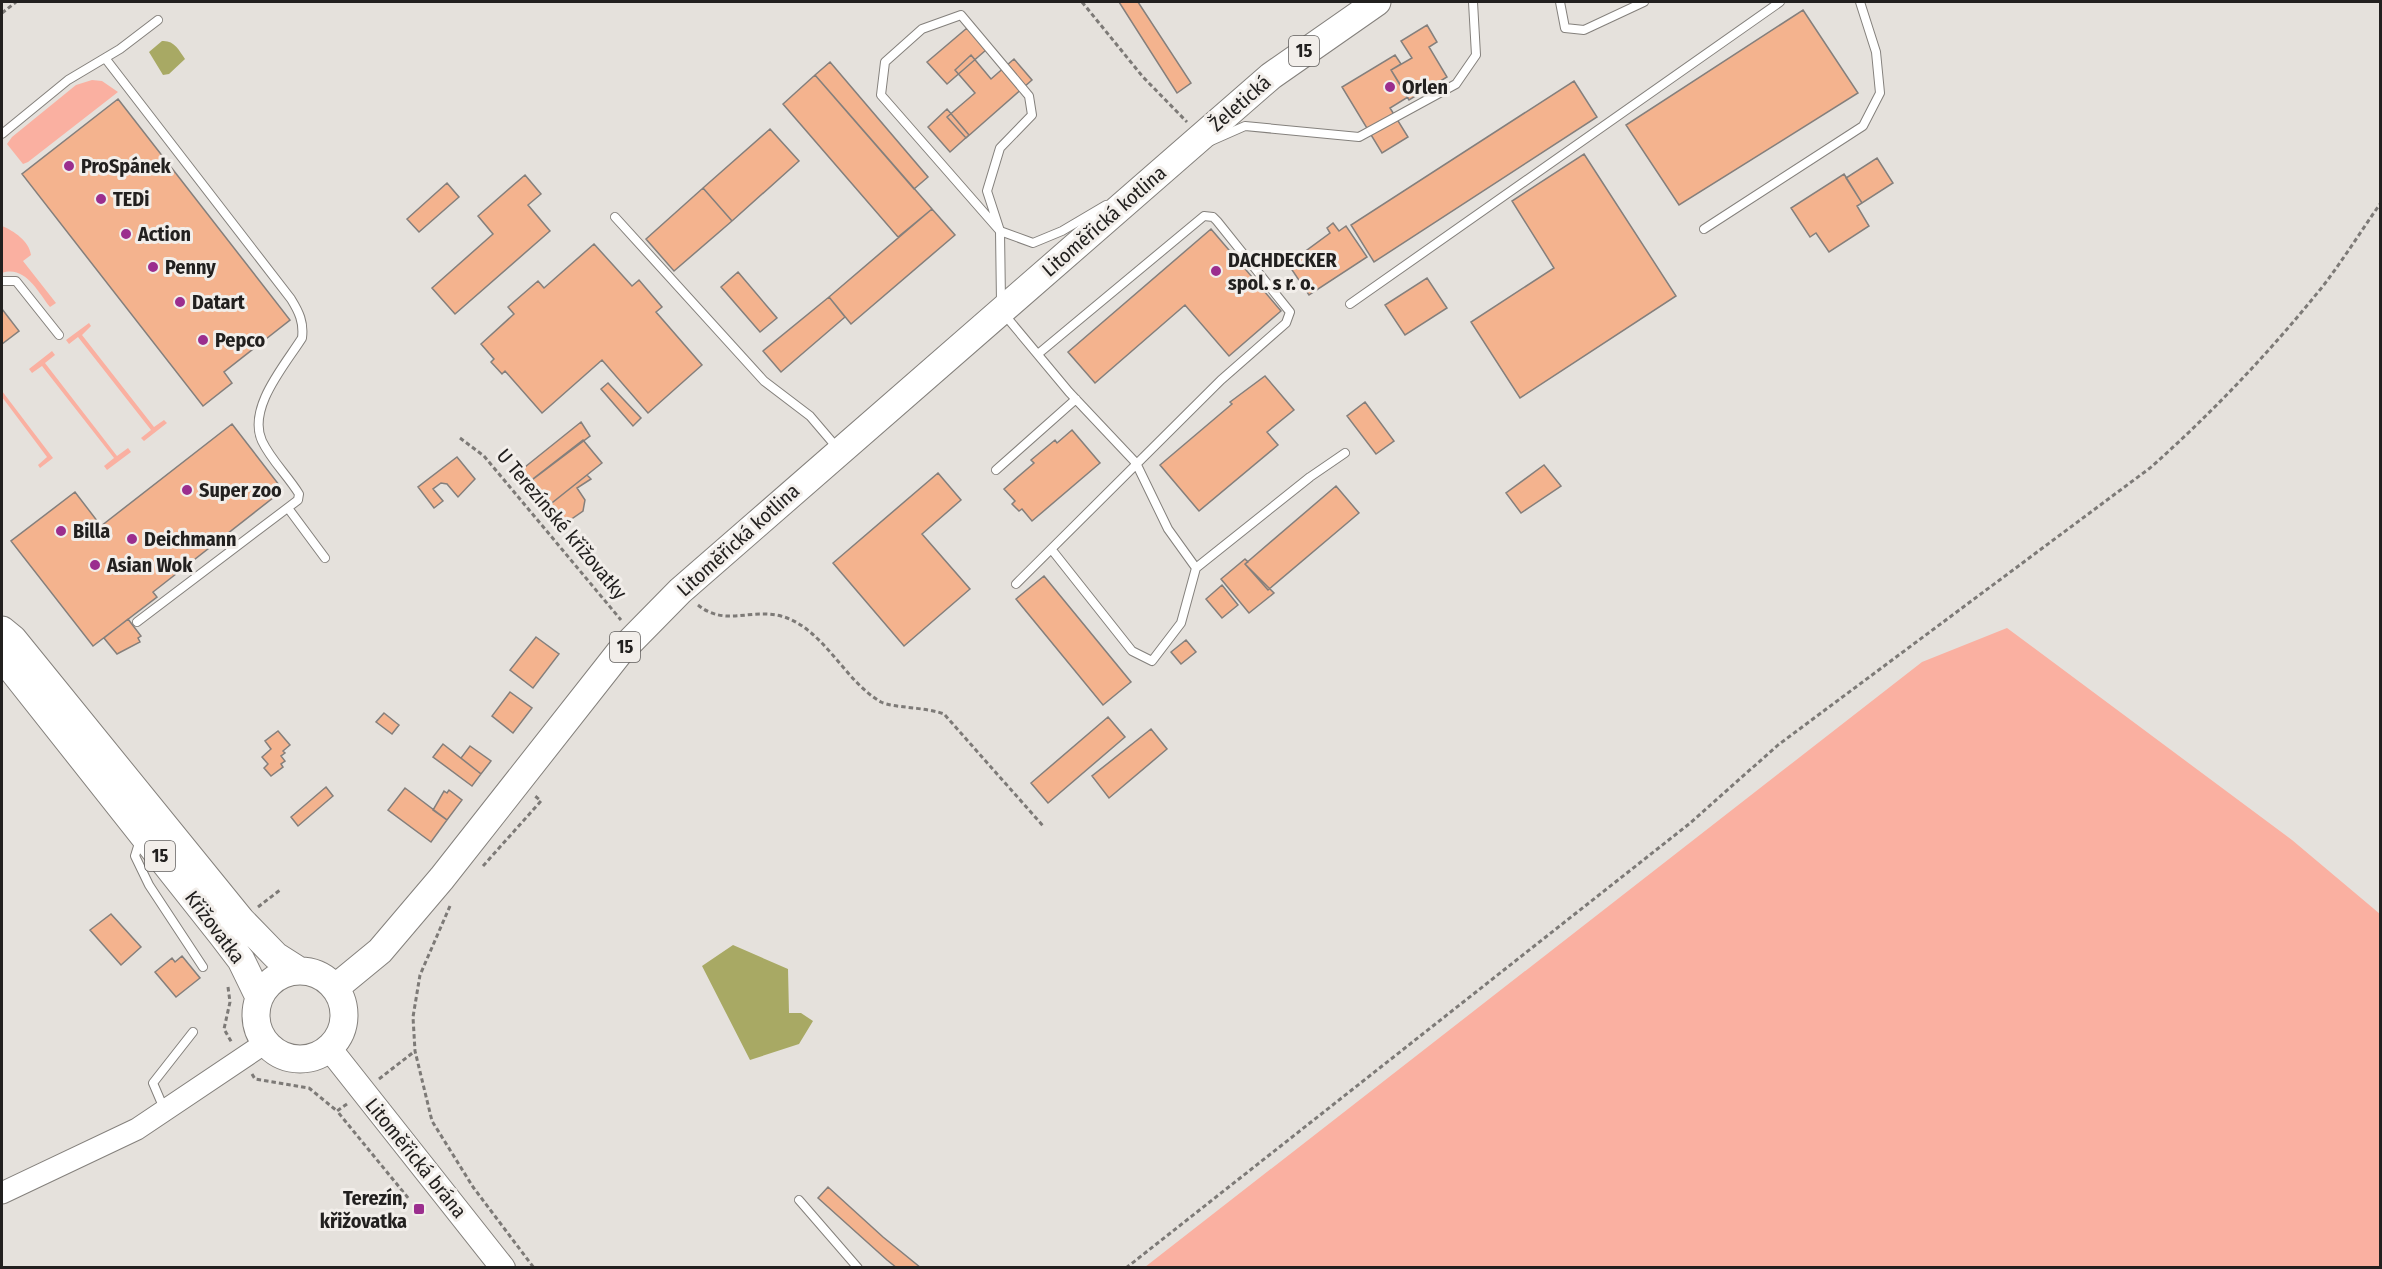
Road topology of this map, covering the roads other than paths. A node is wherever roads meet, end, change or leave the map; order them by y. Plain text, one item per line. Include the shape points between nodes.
1 (1377, 2) edge
2 (1473, 2) edge
3 (1560, 2) edge
4 (1644, 2) edge
5 (1780, 2) edge
6 (1860, 2) edge
7 (158, 20) dead end
8 (105, 58) junction
9 (2, 134) edge
10 (1197, 141) junction
11 (1124, 203) junction
12 (615, 217) dead end
13 (1704, 229) dead end
14 (1000, 231) junction
15 (2, 281) edge
16 (1350, 304) dead end
17 (1001, 311) junction
18 (59, 335) dead end
19 (1038, 354) junction
20 (1076, 399) junction
21 (839, 450) junction
22 (1345, 453) dead end
23 (1136, 463) junction
24 (996, 470) dead end
25 (288, 507) junction
26 (1052, 550) junction
27 (325, 558) dead end
28 (1196, 568) junction
29 (1016, 584) dead end
30 (137, 622) dead end
31 (2, 630) edge
32 (2, 657) edge
33 (144, 835) junction
34 (203, 967) dead end
35 (298, 970) junction
36 (335, 988) junction
37 (259, 997) junction
38 (194, 1032) dead end
39 (266, 1042) junction
40 (329, 1048) junction
41 (165, 1111) junction
42 (2, 1193) edge
43 (799, 1200) dead end
44 (503, 1268) edge
45 (858, 1268) edge

1 - 10 main road, Želetická / 15 via 1289,62
2 - 10 lane via 1476,55 1456,84 1359,137 1245,126 1216,140
3 - 4 lane via 1565,28 1584,30
5 - 16 lane
6 - 13 lane via 1876,52 1880,93 1863,126
7 - 8 lane
8 - 9 lane via 68,80
8 - 25 lane via 301,315 302,338 260,406 257,418 263,444 299,494
10 - 11 main road, Litoměřická kotlina / 15
11 - 14 lane via 1105,205 1033,243
11 - 17 main road, Litoměřická kotlina / 15
12 - 21 lane via 764,381 810,416
14 - 14 lane via 987,191 1000,148 1032,115 1029,96 961,15 922,29 885,62 881,95
14 - 17 lane
15 - 18 lane via 16,281
17 - 19 lane
17 - 21 main road, Litoměřická kotlina / 15
19 - 20 lane
19 - 23 lane via 1199,219 1209,215 1217,221 1290,316
20 - 23 lane
20 - 24 lane
21 - 36 main road, Litoměřická kotlina / 15 via 635,636 380,951
22 - 28 lane
23 - 26 lane
23 - 28 lane via 1168,529
25 - 27 lane
25 - 30 lane
26 - 28 lane via 1132,651 1152,661 1180,623
26 - 29 lane
31 - 35 main road, 15 via 241,920 276,956
32 - 33 main road, Křižovatka / 15
33 - 34 lane via 135,856 149,885
33 - 37 main road, Křižovatka / 15 via 241,960
35 - 36 main road, 15 via 325,978
35 - 37 main road via 275,978
36 - 40 main road via 344,1013 340,1032
37 - 39 main road, 15 via 256,1021
38 - 41 lane via 153,1083
39 - 40 main road via 276,1052 296,1058 317,1056
39 - 41 street
40 - 44 main road, Litoměřická brána
41 - 42 street via 137,1129
43 - 45 lane

